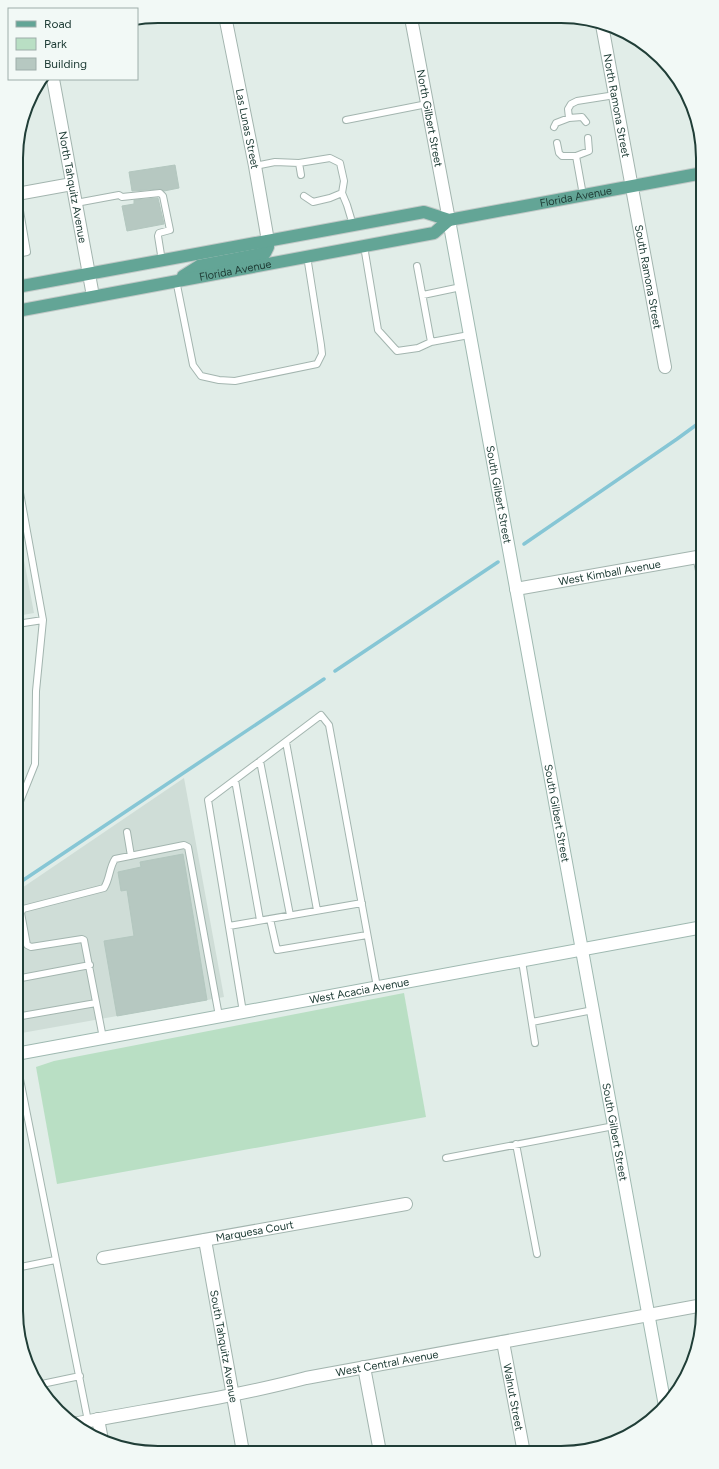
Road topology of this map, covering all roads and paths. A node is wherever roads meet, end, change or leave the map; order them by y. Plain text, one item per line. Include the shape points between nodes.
1 (226, 23) edge
2 (412, 23) edge
3 (603, 29) edge
4 (53, 80) edge
5 (615, 95) junction
6 (427, 104) junction
7 (569, 118) junction
8 (346, 120) dead end
9 (586, 122) dead end
10 (554, 127) dead end
11 (588, 138) dead end
12 (557, 143) dead end
13 (576, 156) junction
14 (299, 164) junction
15 (255, 166) junction
16 (696, 174) edge
17 (301, 175) dead end
18 (72, 184) junction
19 (632, 186) junction
20 (23, 193) edge
21 (342, 193) junction
22 (583, 195) junction
23 (304, 196) dead end
24 (76, 203) junction
25 (448, 220) junction
26 (353, 225) junction
27 (23, 228) edge
28 (268, 241) junction
29 (364, 246) junction
30 (23, 253) edge
31 (307, 256) junction
32 (162, 261) junction
33 (417, 266) dead end
34 (89, 274) junction
35 (176, 280) junction
36 (23, 286) edge
37 (461, 287) junction
38 (423, 295) junction
39 (93, 296) junction
40 (23, 309) edge
41 (470, 335) junction
42 (431, 342) junction
43 (664, 367) dead end
44 (23, 511) edge
45 (696, 557) edge
46 (516, 589) junction
47 (42, 620) junction
48 (23, 623) edge
49 (286, 742) junction
50 (260, 761) junction
51 (235, 780) junction
52 (23, 792) edge
53 (127, 832) dead end
54 (131, 856) junction
55 (362, 902) junction
56 (23, 909) edge
57 (317, 910) junction
58 (290, 915) junction
59 (270, 919) junction
60 (23, 920) edge
61 (260, 920) junction
62 (229, 926) junction
63 (696, 928) edge
64 (368, 935) junction
65 (582, 950) junction
66 (522, 961) junction
67 (90, 965) junction
68 (23, 978) edge
69 (377, 987) junction
70 (96, 1003) junction
71 (593, 1010) junction
72 (243, 1012) junction
73 (23, 1016) edge
74 (219, 1016) junction
75 (532, 1022) junction
76 (103, 1038) junction
77 (535, 1043) dead end
78 (23, 1053) edge
79 (23, 1088) edge
80 (614, 1126) junction
81 (516, 1144) junction
82 (446, 1158) dead end
83 (406, 1204) dead end
84 (205, 1240) junction
85 (537, 1254) dead end
86 (102, 1258) dead end
87 (55, 1260) junction
88 (23, 1267) edge
89 (696, 1306) edge
90 (649, 1315) junction
91 (503, 1342) junction
92 (364, 1367) junction
93 (80, 1376) junction
94 (44, 1383) edge
95 (233, 1395) junction
96 (664, 1398) edge
97 (93, 1420) junction
98 (82, 1422) edge
99 (99, 1432) edge
100 (242, 1446) edge
101 (379, 1446) edge
102 (523, 1446) edge

1 - 15 street, Las Lunas Street
2 - 6 street, North Gilbert Street
3 - 5 street, North Ramona Street
4 - 18 street, North Tahquitz Avenue
5 - 7 lane via 571,104 568,109
5 - 19 street, North Ramona Street
6 - 8 lane
6 - 25 street, North Gilbert Street
7 - 9 lane via 582,118
7 - 10 lane via 556,123
11 - 13 lane via 589,151
12 - 13 lane via 562,156
13 - 22 lane
14 - 15 lane via 275,162
14 - 17 lane
14 - 21 lane via 330,158 340,163 344,181
15 - 28 street, Las Lunas Street
16 - 19 main road, Florida Avenue
18 - 20 street
18 - 24 street, North Tahquitz Avenue
19 - 22 main road, Florida Avenue
19 - 43 street, South Ramona Street
21 - 23 lane via 313,202
21 - 26 lane
22 - 25 main road, Florida Avenue
24 - 32 lane via 118,195 122,197 160,193 170,230 158,236
24 - 34 street, North Tahquitz Avenue
25 - 26 main road, Florida Avenue via 424,212
25 - 29 main road, Florida Avenue via 434,232
25 - 37 street, South Gilbert Street
26 - 28 main road, Florida Avenue
27 - 30 lane via 27,252
28 - 32 main road, Florida Avenue
28 - 35 main road via 265,253 199,266
29 - 31 main road, Florida Avenue
29 - 42 lane via 378,330 397,351 418,348
31 - 35 main road, Florida Avenue
31 - 35 lane via 322,354 317,364 235,381 201,376 193,365
32 - 34 main road, Florida Avenue
33 - 38 lane
34 - 36 main road, Florida Avenue
34 - 39 street, North Tahquitz Avenue
35 - 39 main road, Florida Avenue
37 - 38 lane
37 - 41 street, South Gilbert Street
38 - 42 lane
39 - 40 main road, Florida Avenue
41 - 42 lane
41 - 46 street, South Gilbert Street
44 - 47 lane
45 - 46 street, West Kimball Avenue
46 - 65 street, South Gilbert Street
47 - 48 lane
47 - 52 lane via 36,691 35,764
49 - 50 lane
49 - 55 lane via 321,715 329,724
49 - 57 lane
50 - 51 lane
50 - 58 lane
51 - 61 lane
51 - 62 lane via 208,800
53 - 54 lane
54 - 56 lane via 115,859 104,888
54 - 74 lane via 184,845 188,847
55 - 57 lane
55 - 64 lane
57 - 58 lane
58 - 59 lane
59 - 61 lane
59 - 64 lane via 277,950
60 - 67 lane via 27,946 82,939
61 - 62 lane
62 - 72 lane
63 - 65 street, West Acacia Avenue
64 - 69 lane
65 - 66 street, West Acacia Avenue
65 - 71 street, South Gilbert Street
66 - 69 street, West Acacia Avenue
66 - 75 lane
67 - 68 lane
67 - 70 lane
69 - 72 street, West Acacia Avenue
70 - 73 lane
70 - 76 lane
71 - 75 lane
71 - 80 street, South Gilbert Street
72 - 74 street, West Acacia Avenue
74 - 76 street, West Acacia Avenue
75 - 77 lane
76 - 78 street, West Acacia Avenue
79 - 87 lane
80 - 81 lane
80 - 90 street, South Gilbert Street
81 - 82 lane
81 - 85 lane
83 - 84 street, Marquesa Court
84 - 86 street, Marquesa Court
84 - 95 street, South Tahquitz Avenue
87 - 88 lane
87 - 93 lane
89 - 90 street, West Central Avenue
90 - 91 street, West Central Avenue
90 - 96 street, South Gilbert Street
91 - 92 street, West Central Avenue
91 - 102 street, Walnut Street
92 - 95 street, West Central Avenue
92 - 101 street
93 - 94 lane
93 - 97 lane
95 - 97 street, West Central Avenue
95 - 100 street, South Tahquitz Avenue
97 - 98 street, West Central Avenue
97 - 99 street

